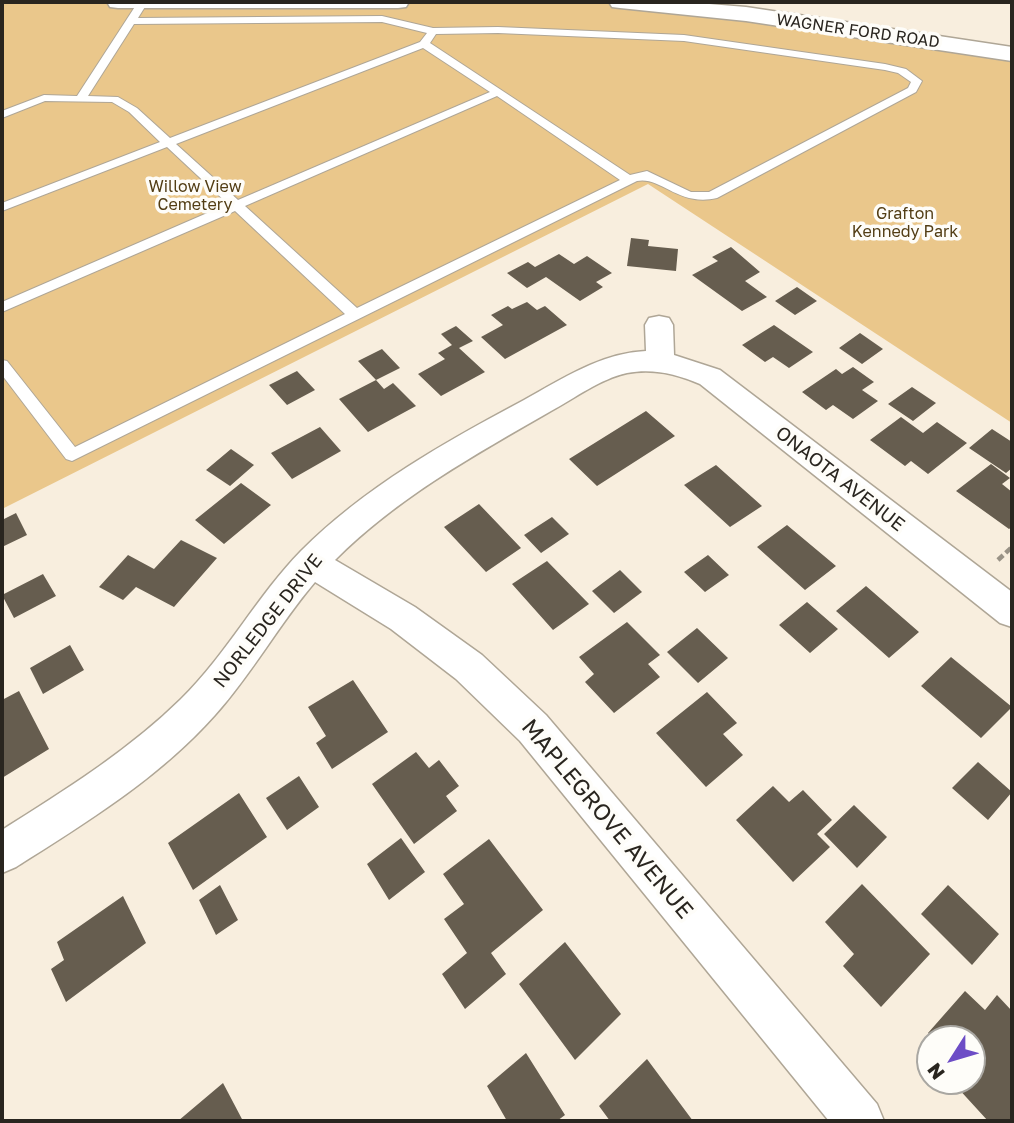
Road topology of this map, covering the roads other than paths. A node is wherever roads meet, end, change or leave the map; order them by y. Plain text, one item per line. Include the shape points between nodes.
1 (118, 2) edge
2 (143, 2) edge
3 (398, 2) edge
4 (620, 2) edge
5 (131, 21) junction
6 (433, 31) junction
7 (424, 44) junction
8 (1012, 54) edge
9 (498, 92) junction
10 (80, 99) junction
11 (2, 116) edge
12 (170, 143) junction
13 (629, 180) junction
14 (237, 206) junction
15 (2, 207) edge
16 (2, 307) edge
17 (355, 316) junction
18 (659, 325) dead end
19 (660, 362) junction
20 (2, 365) edge
21 (311, 563) junction
22 (1012, 612) edge
23 (2, 853) edge
24 (860, 1121) edge

1 - 2 main road
2 - 3 main road
2 - 5 lane
4 - 8 main road, WAGNER FORD ROAD via 746,14
5 - 6 lane via 382,19
5 - 10 lane
6 - 7 lane
6 - 13 lane via 684,38 885,67 917,81 912,90 713,195 687,197 647,175
7 - 9 lane
7 - 12 lane
9 - 13 lane
9 - 14 lane
10 - 11 lane via 44,98
10 - 12 lane via 114,99
12 - 14 lane
12 - 15 lane
13 - 17 lane
14 - 16 lane
14 - 17 lane
17 - 20 lane via 72,455
18 - 19 street
19 - 21 street, NORLEDGE DRIVE via 606,368 521,415 390,492
19 - 22 street, ONAOTA AVENUE via 710,377
21 - 23 street, NORLEDGE DRIVE via 213,690 159,744 111,783
21 - 24 street, MAPLEGROVE AVENUE via 403,618 468,667 533,728

